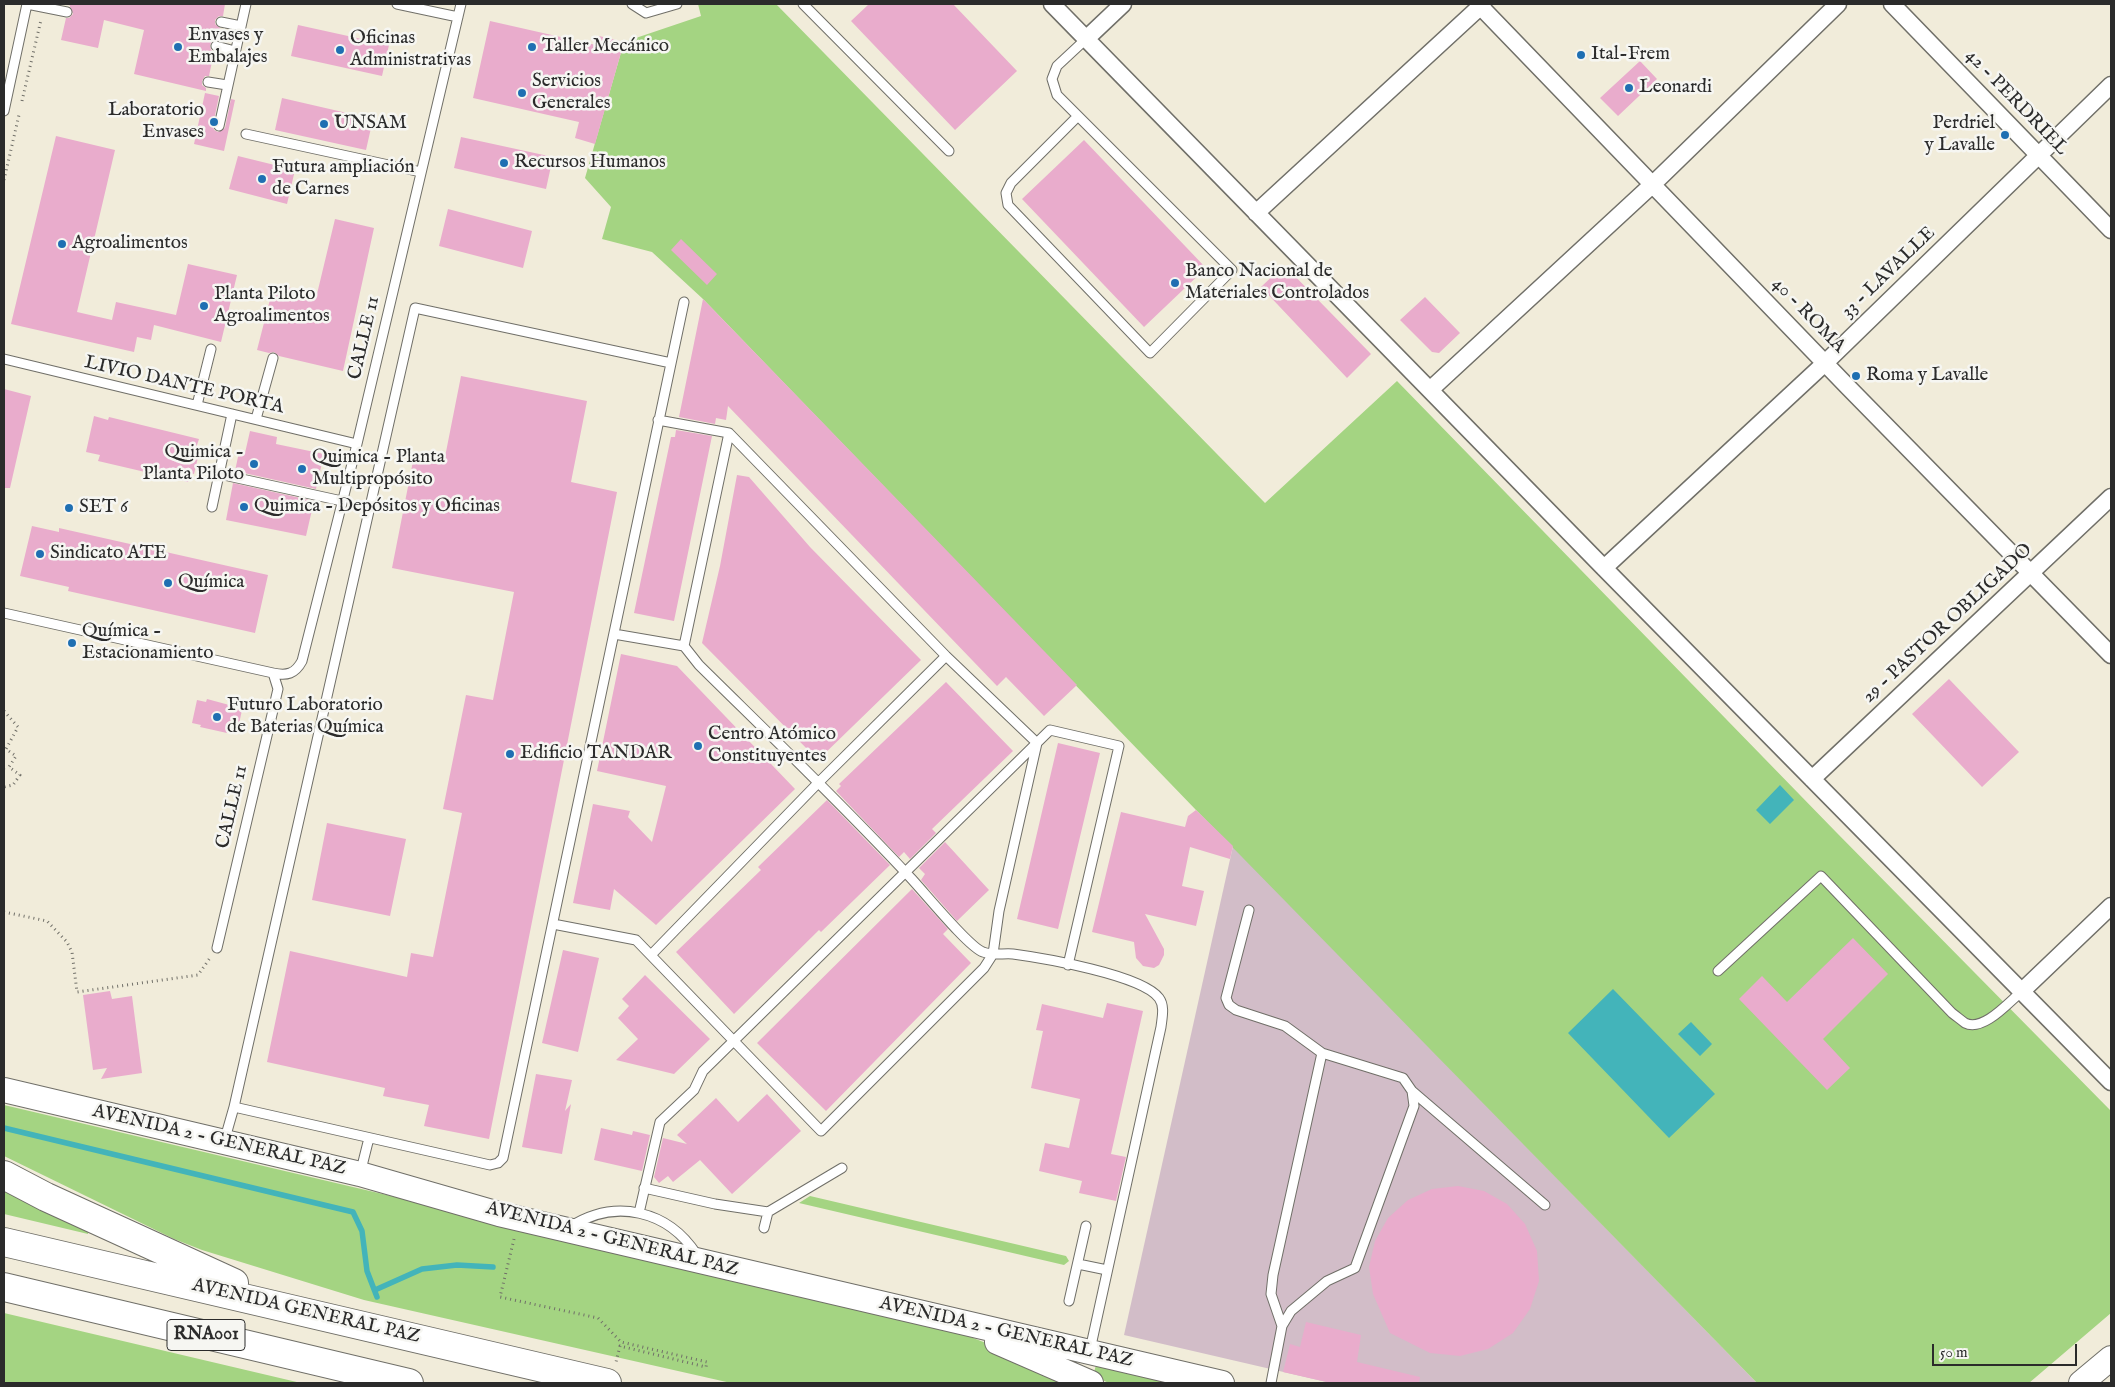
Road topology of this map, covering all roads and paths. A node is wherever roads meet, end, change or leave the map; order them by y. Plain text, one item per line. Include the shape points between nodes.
1 (27, 4) edge
2 (246, 4) edge
3 (397, 4) edge
4 (461, 4) edge
5 (632, 4) edge
6 (677, 4) edge
7 (803, 4) edge
8 (1052, 4) edge
9 (1123, 4) edge
10 (1838, 4) edge
11 (1892, 4) edge
12 (1480, 5) edge
13 (44, 8) junction
14 (67, 12) dead end
15 (458, 17) junction
16 (221, 22) dead end
17 (241, 26) junction
18 (1086, 39) junction
19 (216, 46) dead end
20 (235, 51) junction
21 (7, 81) edge
22 (208, 82) dead end
23 (2111, 85) edge
24 (227, 86) junction
25 (4, 111) edge
26 (1078, 116) junction
27 (219, 126) dead end
28 (246, 134) dead end
29 (949, 151) dead end
30 (2038, 155) junction
31 (421, 172) junction
32 (4, 180) edge
33 (1653, 184) junction
34 (1256, 213) junction
35 (2111, 230) edge
36 (684, 302) dead end
37 (211, 349) dead end
38 (273, 358) dead end
39 (4, 359) edge
40 (670, 363) junction
41 (1825, 363) junction
42 (1431, 389) junction
43 (197, 405) junction
44 (232, 414) junction
45 (256, 419) junction
46 (658, 420) junction
47 (729, 433) junction
48 (357, 444) junction
49 (219, 474) junction
50 (2111, 497) edge
51 (342, 501) junction
52 (212, 507) dead end
53 (1604, 568) junction
54 (2031, 574) junction
55 (4, 613) edge
56 (614, 634) junction
57 (684, 646) junction
58 (2111, 655) edge
59 (946, 656) junction
60 (273, 674) junction
61 (4, 711) edge
62 (1037, 743) junction
63 (5, 749) edge
64 (9, 767) junction
65 (4, 768) edge
66 (1812, 779) junction
67 (819, 782) junction
68 (4, 787) edge
69 (906, 872) junction
70 (2111, 906) edge
71 (1249, 910) dead end
72 (4, 912) edge
73 (553, 924) junction
74 (216, 948) joint
75 (993, 954) junction
76 (651, 955) junction
77 (1068, 965) junction
78 (1718, 971) dead end
79 (2021, 992) junction
80 (733, 1040) junction
81 (1322, 1053) junction
82 (2111, 1082) edge
83 (4, 1090) edge
84 (1412, 1091) junction
85 (234, 1107) junction
86 (369, 1138) junction
87 (224, 1142) junction
88 (842, 1168) dead end
89 (360, 1174) junction
90 (4, 1175) edge
91 (644, 1188) junction
92 (1545, 1205) dead end
93 (768, 1212) junction
94 (639, 1213) junction
95 (519, 1219) junction
96 (1086, 1226) dead end
97 (764, 1228) dead end
98 (564, 1230) junction
99 (4, 1242) edge
100 (701, 1262) junction
101 (1078, 1264) junction
102 (1107, 1270) junction
103 (4, 1287) edge
104 (1069, 1301) dead end
105 (295, 1310) junction
106 (939, 1316) junction
107 (1282, 1326) junction
108 (620, 1346) dead end
109 (1090, 1352) junction
110 (2111, 1358) edge
111 (409, 1383) edge
112 (607, 1383) edge
113 (1091, 1383) edge
114 (1222, 1383) edge
115 (1271, 1383) edge
116 (2082, 1383) edge

1 - 13 lane
1 - 21 lane
2 - 17 lane
3 - 15 lane
4 - 15 lane, CALLE 11
5 - 6 lane via 646,13
7 - 29 lane
8 - 18 street
9 - 18 street
10 - 33 street
11 - 30 street, 42 - PERDRIEL
12 - 33 street, 40 - ROMA
12 - 34 street
13 - 14 lane
13 - 32 path
15 - 31 lane, CALLE 11
16 - 17 lane
17 - 20 lane
18 - 26 lane via 1057,66 1052,79 1057,94
18 - 34 street
19 - 20 lane
20 - 24 lane
21 - 25 lane
22 - 24 lane
23 - 30 street, 33 - LAVALLE
24 - 27 lane
26 - 26 lane via 1232,270 1150,353 1008,205 1006,193 1011,182
28 - 31 lane
30 - 35 street, 42 - PERDRIEL
30 - 41 street, 33 - LAVALLE
31 - 48 lane, CALLE 11
33 - 41 street, 40 - ROMA
33 - 42 street
34 - 42 street
36 - 40 lane
37 - 43 lane
38 - 45 lane
39 - 43 lane, LIVIO DANTE PORTA
40 - 46 lane
40 - 85 lane via 415,308
41 - 53 street, 33 - LAVALLE
41 - 54 street, 40 - ROMA
42 - 53 street
43 - 44 lane, LIVIO DANTE PORTA
44 - 45 lane, LIVIO DANTE PORTA
44 - 49 lane
45 - 48 lane, LIVIO DANTE PORTA
46 - 47 lane
46 - 56 lane
47 - 57 lane
47 - 59 lane
48 - 51 lane, CALLE 11
49 - 51 lane
49 - 52 lane
50 - 54 street, 29 - PASTOR OBLIGADO
51 - 60 lane, CALLE 11 via 302,661 290,674
53 - 66 street
54 - 58 street, 40 - ROMA
54 - 66 street, 29 - PASTOR OBLIGADO
55 - 60 lane
56 - 57 lane
56 - 73 lane
57 - 67 lane via 699,665
59 - 62 lane
59 - 67 lane
60 - 74 lane, CALLE 11 via 278,689
61 - 63 path via 18,727
62 - 69 lane
62 - 75 lane via 999,911
62 - 77 lane via 1050,730 1119,746
63 - 64 path via 16,756
64 - 65 path
64 - 68 path via 20,775 13,785
66 - 79 street
67 - 69 lane
67 - 76 lane
69 - 75 lane via 967,939 981,952
69 - 80 lane
70 - 79 street
71 - 81 lane via 1226,998 1229,1005 1285,1026
72 - 74 path via 47,921 67,942 72,952 77,992 198,975
73 - 76 lane via 636,940
73 - 86 lane via 503,1158 490,1165
75 - 77 lane via 1032,956
75 - 80 lane via 984,968 821,1131
76 - 80 lane
77 - 102 lane via 1142,985 1161,1000 1163,1012
78 - 79 lane via 1821,876 1965,1023 1972,1025 1987,1021
79 - 82 street
80 - 91 lane via 703,1070 694,1090 660,1122
81 - 84 lane via 1403,1078
81 - 107 lane via 1273,1274 1271,1294
83 - 87 street, AVENIDA 2 - GENERAL PAZ
84 - 92 lane
84 - 107 lane via 1414,1106 1355,1268 1327,1280 1291,1311
85 - 86 lane
85 - 87 lane
86 - 89 lane
87 - 89 street, AVENIDA 2 - GENERAL PAZ
88 - 93 lane
89 - 95 street, AVENIDA 2 - GENERAL PAZ
90 - 105 highway
91 - 93 lane
91 - 94 lane
93 - 97 lane
94 - 98 lane via 619,1210 600,1213 581,1219
94 - 100 lane via 676,1230
95 - 98 street, AVENIDA 2 - GENERAL PAZ
95 - 108 path via 500,1297 598,1318 621,1342 707,1362 706,1367
96 - 101 lane
98 - 100 street, AVENIDA 2 - GENERAL PAZ
99 - 105 highway, AVENIDA GENERAL PAZ / RNA001
100 - 106 street, AVENIDA 2 - GENERAL PAZ
101 - 102 lane
101 - 104 lane
102 - 109 lane
103 - 111 highway, RNA001
105 - 112 highway, AVENIDA GENERAL PAZ / RNA001
106 - 109 street, AVENIDA 2 - GENERAL PAZ
106 - 113 street
107 - 115 lane
109 - 114 street, AVENIDA 2 - GENERAL PAZ
110 - 116 street

